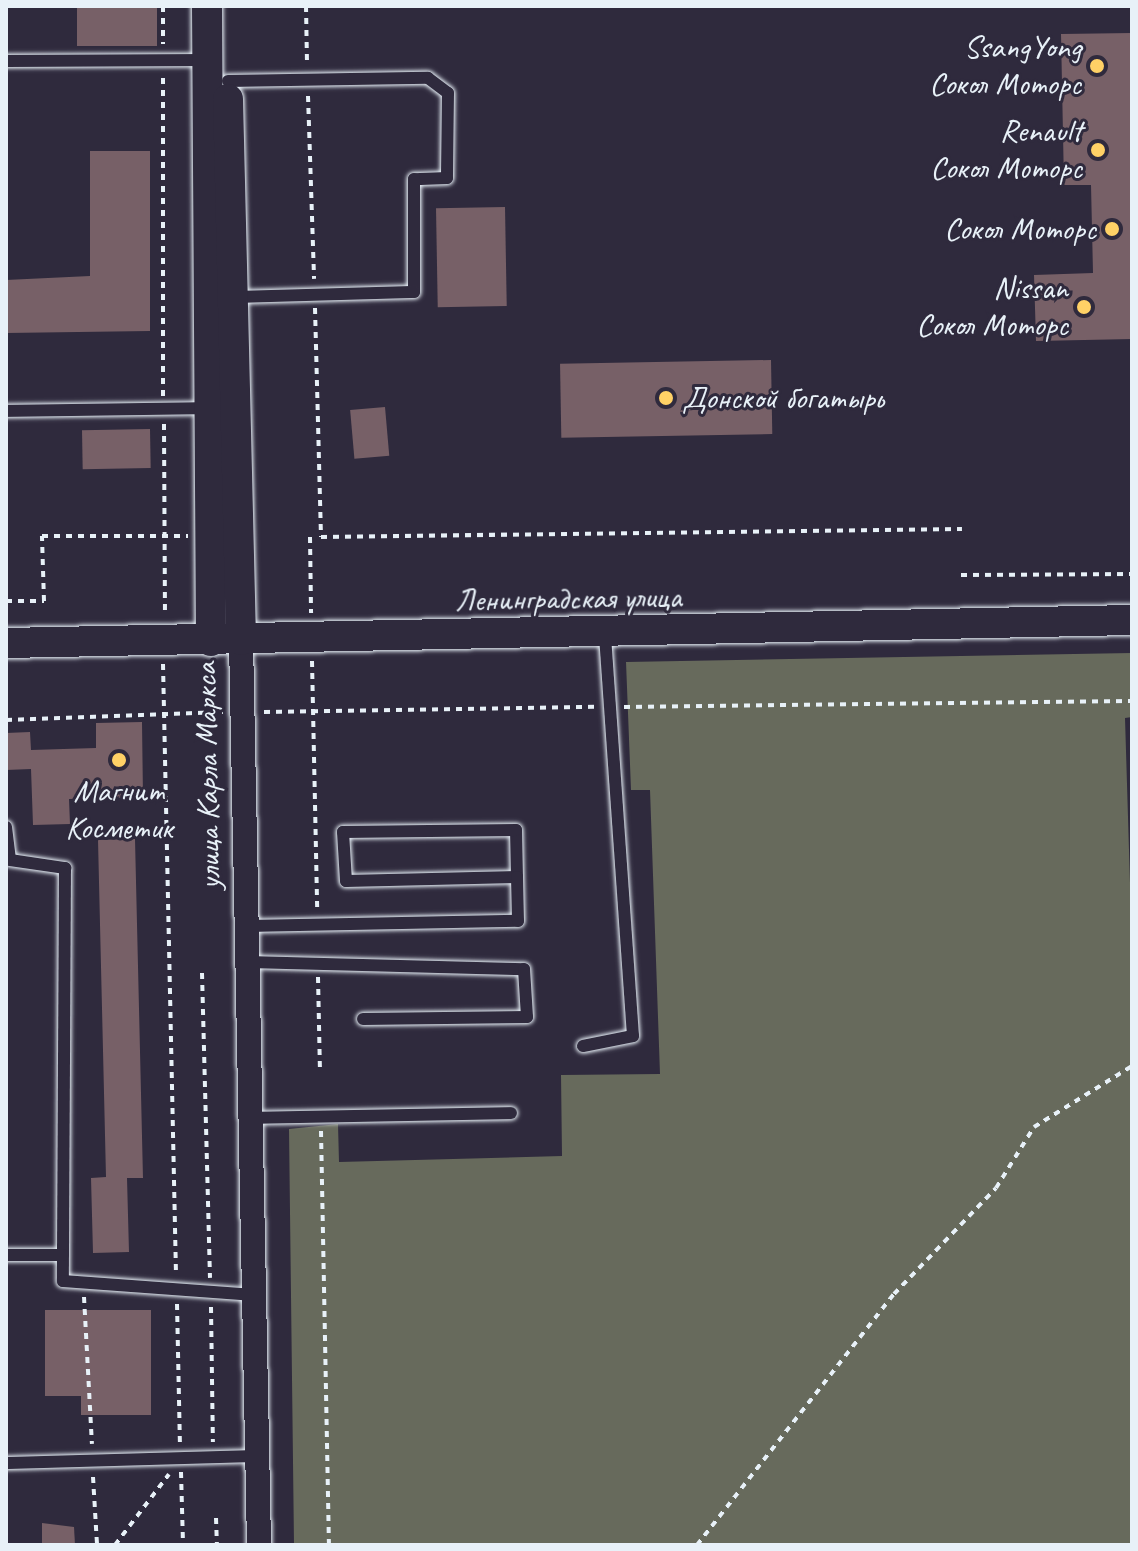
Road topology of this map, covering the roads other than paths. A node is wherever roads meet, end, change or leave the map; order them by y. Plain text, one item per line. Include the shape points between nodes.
1 (207, 6) edge
2 (226, 6) edge
3 (6, 61) edge
4 (218, 71) junction
5 (233, 297) junction
6 (210, 408) junction
7 (6, 411) edge
8 (1132, 623) edge
9 (605, 634) junction
10 (311, 638) junction
11 (242, 639) junction
12 (211, 640) junction
13 (6, 644) edge
14 (6, 827) edge
15 (517, 877) junction
16 (247, 926) junction
17 (248, 962) junction
18 (363, 1019) dead end
19 (583, 1046) dead end
20 (511, 1113) dead end
21 (251, 1118) junction
22 (6, 1255) edge
23 (63, 1255) junction
24 (254, 1295) junction
25 (258, 1456) junction
26 (6, 1463) edge
27 (259, 1545) edge

1 - 4 street, улица Карла Маркса
2 - 4 street, улица Карла Маркса
3 - 4 lane via 163,61
4 - 5 street, улица Карла Маркса
4 - 5 lane via 308,80 428,78 448,93 447,178 414,179 414,292
4 - 6 street, улица Карла Маркса
5 - 11 street, улица Карла Маркса
6 - 7 lane
6 - 12 street, улица Карла Маркса
8 - 9 street, Ленинградская улица
8 - 10 street
9 - 10 street, Ленинградская улица
9 - 19 lane via 633,1036
10 - 11 street, Ленинградская улица
11 - 12 street, Ленинградская улица
11 - 16 street, улица Карла Маркса
12 - 13 street, Ленинградская улица
14 - 23 lane via 10,860 65,868
15 - 15 lane via 346,881 343,832 516,830
15 - 16 lane via 518,921
16 - 17 street, улица Карла Маркса
17 - 18 lane via 524,969 527,1017
17 - 21 street, улица Карла Маркса
20 - 21 lane
21 - 24 street, улица Карла Маркса
22 - 23 lane
23 - 24 lane via 63,1281
24 - 25 street, улица Карла Маркса
25 - 26 lane
25 - 27 street, улица Карла Маркса

